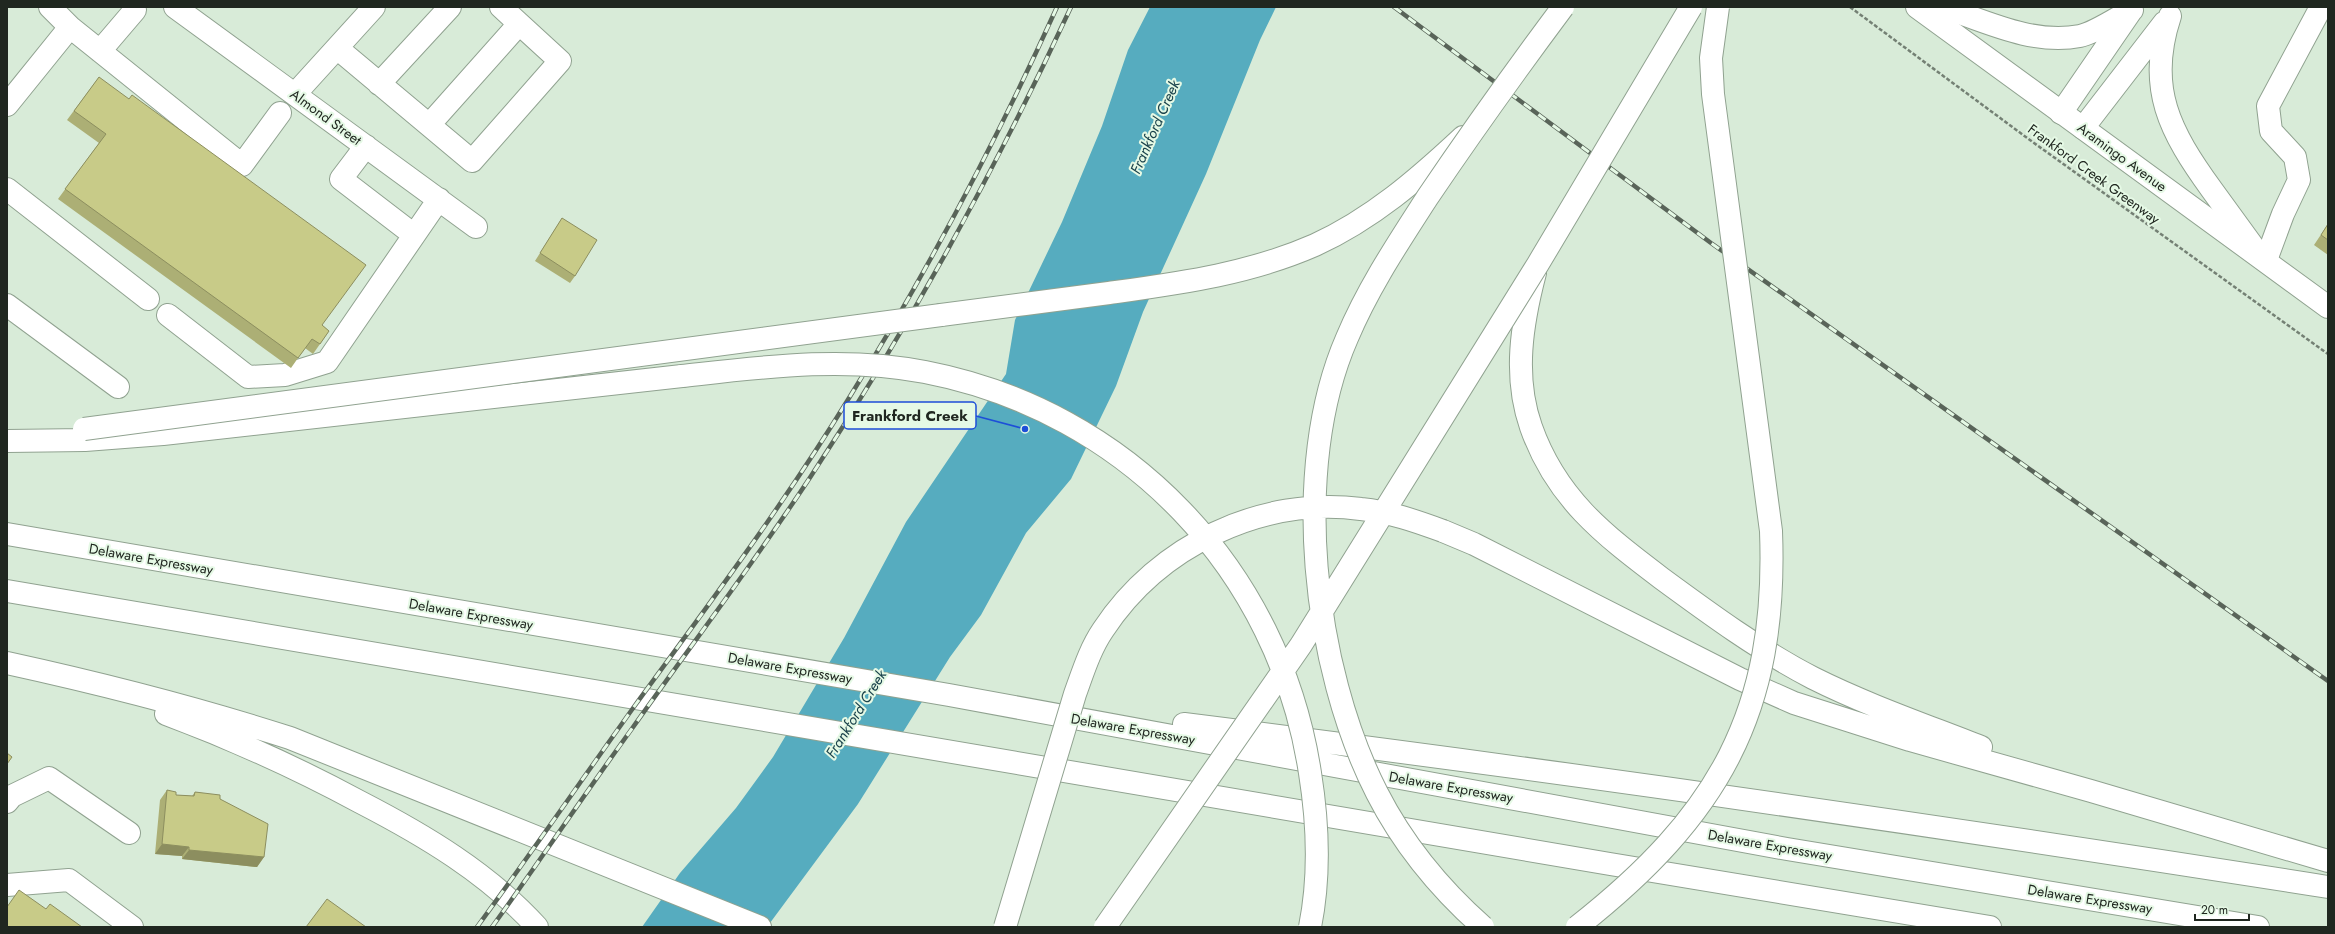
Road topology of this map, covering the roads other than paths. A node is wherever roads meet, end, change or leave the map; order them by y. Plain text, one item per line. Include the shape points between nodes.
1 (50, 7) edge
2 (175, 7) edge
3 (374, 7) edge
4 (450, 7) edge
5 (500, 7) edge
6 (1563, 7) edge
7 (1691, 7) edge
8 (1718, 7) edge
9 (1917, 7) edge
10 (1943, 7) edge
11 (2321, 7) edge
12 (2133, 8) edge
13 (135, 10) dead end
14 (2173, 11) edge
15 (519, 24) junction
16 (70, 27) junction
17 (337, 48) junction
18 (100, 51) junction
19 (379, 84) junction
20 (295, 94) junction
21 (7, 105) edge
22 (280, 113) dead end
23 (2061, 113) junction
24 (429, 125) junction
25 (1476, 125) junction
26 (2083, 128) junction
27 (366, 146) junction
28 (7, 189) edge
29 (439, 200) junction
30 (476, 227) dead end
31 (414, 235) junction
32 (2263, 258) junction
33 (1538, 264) junction
34 (148, 299) dead end
35 (7, 306) edge
36 (2328, 307) edge
37 (168, 315) dead end
38 (118, 387) dead end
39 (85, 434) junction
40 (7, 436) edge
41 (7, 441) edge
42 (7, 534) edge
43 (7, 591) edge
44 (7, 663) edge
45 (66, 676) junction
46 (949, 695) junction
47 (2091, 791) junction
48 (7, 802) edge
49 (129, 833) dead end
50 (2328, 861) edge
51 (7, 885) edge
52 (2328, 887) edge
53 (132, 927) edge
54 (537, 927) edge
55 (760, 927) edge
56 (1006, 927) edge
57 (1105, 927) edge
58 (1310, 927) edge
59 (1483, 927) edge
60 (1577, 927) edge
61 (1990, 927) edge
62 (2258, 927) edge

1 - 16 main road
2 - 20 main road, Almond Street
3 - 17 main road
4 - 19 main road
5 - 15 main road
6 - 25 main road, bridge
7 - 33 main road, bridge
8 - 60 main road, bridge via 1711,58 1713,94 1771,531 1771,604 1766,642 1748,718 1735,748 1696,811 1670,843 1639,874
9 - 23 main road, Aramingo Avenue
10 - 12 main road via 2027,35 2049,39 2082,36
11 - 32 main road via 2268,106 2271,131 2295,157 2299,180
12 - 23 main road
13 - 18 main road
14 - 26 main road
14 - 32 main road via 2162,40 2160,67 2162,98 2170,123 2201,176
15 - 24 main road
15 - 24 main road via 560,61 472,161
16 - 18 main road
16 - 21 main road
17 - 19 main road
17 - 20 main road
18 - 22 main road via 242,165
19 - 24 main road
20 - 27 main road, Almond Street
23 - 26 main road, Aramingo Avenue
25 - 39 main road, bridge via 1420,177 1352,225 1274,261 1233,273 1180,283
25 - 59 main road, bridge via 1390,255 1366,296 1346,339 1329,386 1320,433 1315,485 1316,542 1330,655 1343,707 1358,750 1377,794 1402,836 1430,874
26 - 32 main road, Aramingo Avenue
27 - 29 main road, Almond Street
27 - 31 main road via 341,179
28 - 34 main road
29 - 30 main road, Almond Street
29 - 31 main road
31 - 37 main road via 327,362 285,375 248,377
32 - 36 main road, Aramingo Avenue
33 - 47 main road, bridge via 1524,315 1524,399 1542,454 1560,485 1592,523 1725,626 1806,674 1857,699
33 - 57 main road, bridge via 1301,645
35 - 38 main road
39 - 40 main road
39 - 41 main road
39 - 58 main road, bridge via 163,434 762,367 847,363 926,372 966,382 1038,408 1069,422 1103,444 1134,466 1162,491 1212,545 1256,611 1274,646 1288,682 1307,753 1316,830 1316,873
42 - 46 main road, Delaware Expressway
43 - 61 main road
44 - 45 main road
45 - 54 main road via 265,754 378,811 465,864 497,889
45 - 55 main road via 226,717 290,738
46 - 52 main road via 1394,751 1685,791 1957,829
46 - 62 main road, Delaware Expressway via 1787,849
47 - 50 main road
47 - 56 main road, bridge via 1910,740 1794,702 1740,679 1474,544 1443,531 1386,513 1360,509 1333,507 1275,514 1247,520 1218,531 1191,546 1142,582 1106,626 1088,659 1075,694
48 - 49 main road via 12,796 49,778
51 - 53 main road via 69,880

